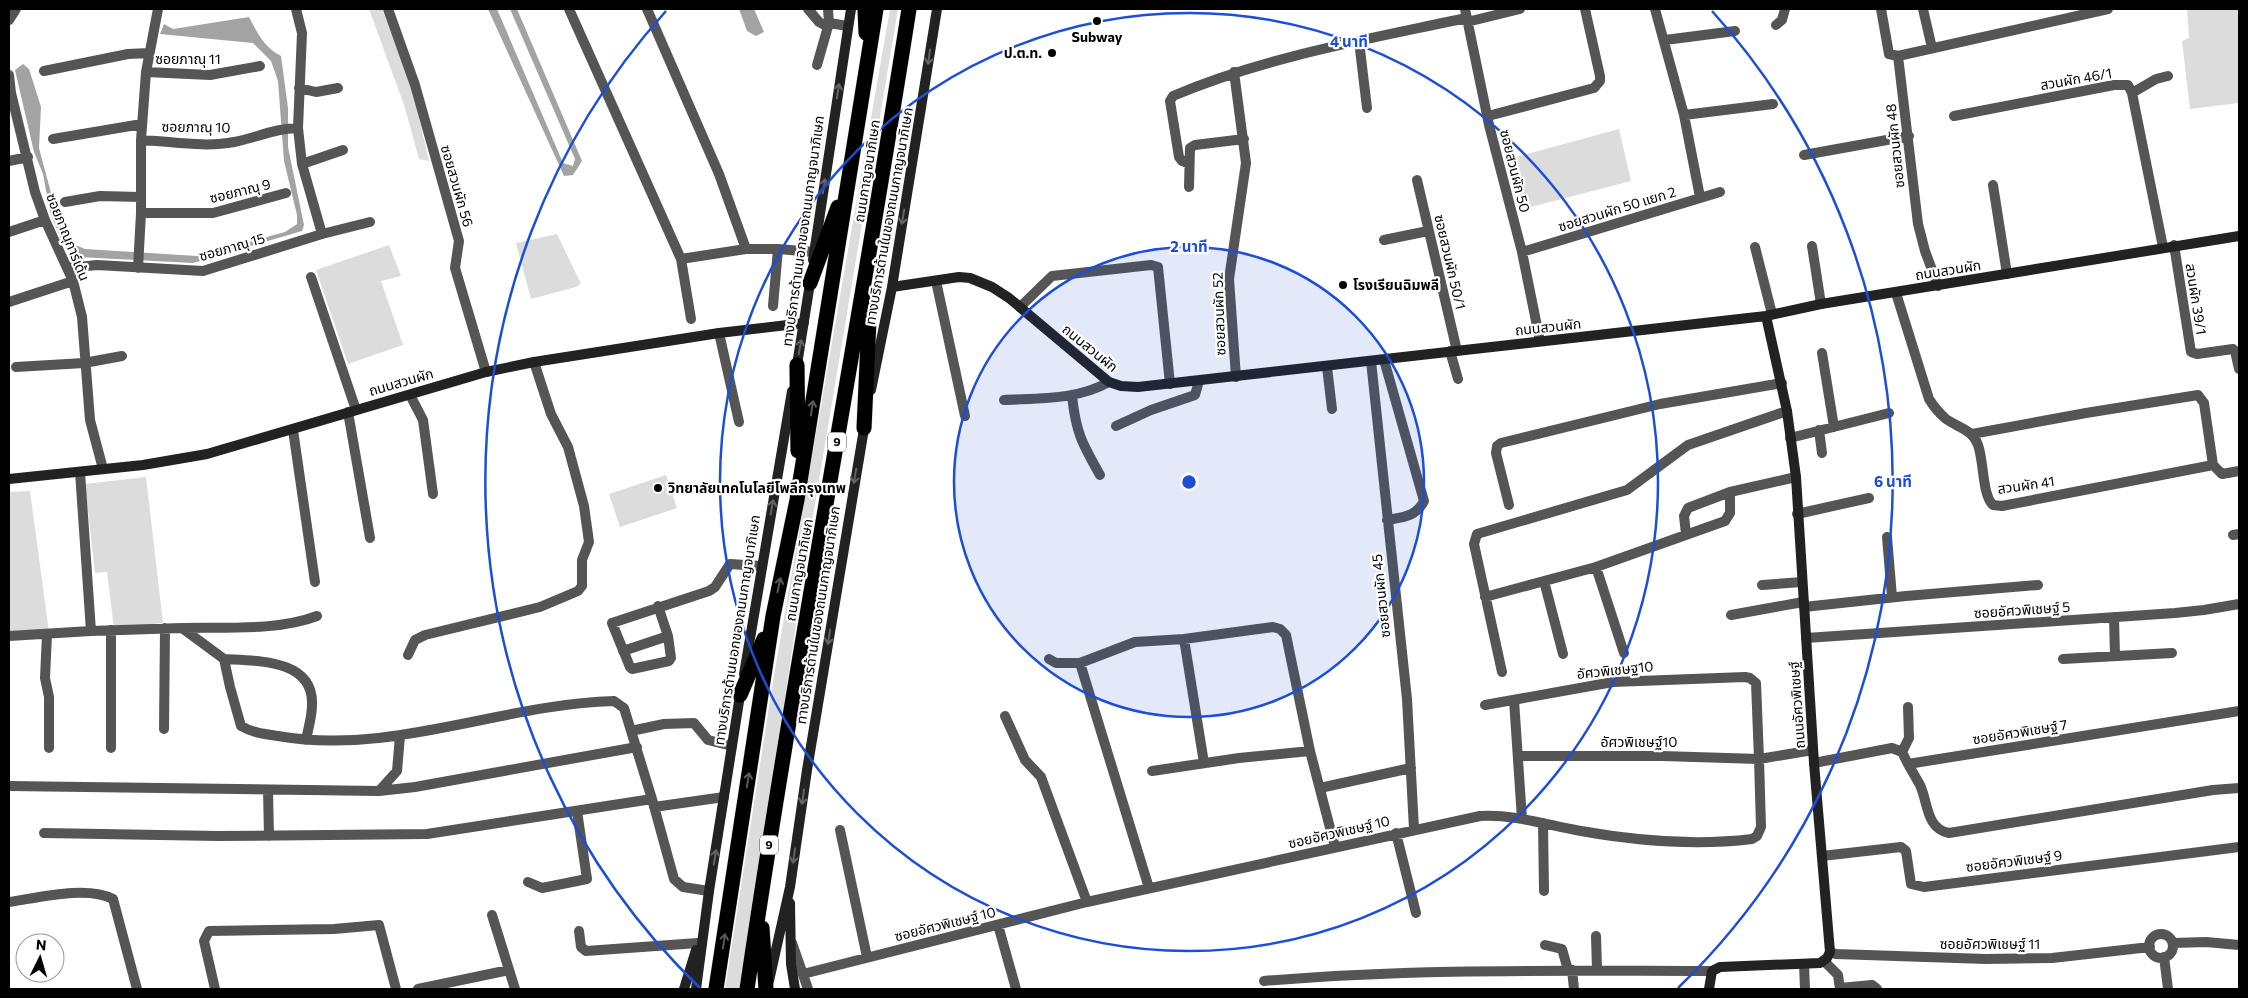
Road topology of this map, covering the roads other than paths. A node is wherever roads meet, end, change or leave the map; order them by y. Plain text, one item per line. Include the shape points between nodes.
1 (16, 9) edge
2 (158, 9) edge
3 (296, 9) edge
4 (388, 9) edge
5 (569, 9) edge
6 (647, 9) edge
7 (808, 9) edge
8 (828, 9) edge
9 (851, 9) edge
10 (865, 9) edge
11 (876, 9) edge
12 (909, 9) edge
13 (937, 9) edge
14 (1520, 9) edge
15 (1584, 9) edge
16 (1656, 9) edge
17 (1785, 9) edge
18 (1881, 9) edge
19 (1923, 9) edge
20 (2108, 9) edge
21 (2093, 10) edge
22 (1466, 16) edge
23 (9, 20) edge
24 (829, 25) junction
25 (1776, 25) dead end
26 (848, 26) junction
27 (1735, 31) dead end
28 (1665, 40) junction
29 (1359, 41) junction
30 (1932, 48) junction
31 (149, 54) junction
32 (1898, 56) junction
33 (868, 62) junction
34 (818, 65) dead end
35 (260, 66) dead end
36 (44, 71) dead end
37 (146, 72) junction
38 (1234, 72) junction
39 (9, 75) edge
40 (2168, 76) dead end
41 (299, 88) junction
42 (338, 88) dead end
43 (2132, 93) junction
44 (10, 94) edge
45 (1773, 104) dead end
46 (1367, 108) dead end
47 (1684, 115) junction
48 (1488, 116) junction
49 (1954, 116) dead end
50 (142, 124) junction
51 (289, 128) junction
52 (1909, 136) junction
53 (1244, 138) junction
54 (53, 139) dead end
55 (141, 140) junction
56 (344, 150) dead end
57 (1804, 155) dead end
58 (28, 157) junction
59 (9, 161) edge
60 (1188, 163) junction
61 (302, 164) junction
62 (850, 174) junction
63 (1417, 180) dead end
64 (1992, 185) dead end
65 (1190, 186) dead end
66 (1720, 192) dead end
67 (286, 193) dead end
68 (141, 197) junction
69 (1700, 197) junction
70 (65, 202) dead end
71 (141, 213) junction
72 (45, 220) junction
73 (370, 222) dead end
74 (1428, 231) junction
75 (9, 232) edge
76 (874, 233) junction
77 (322, 234) junction
78 (2239, 236) edge
79 (1384, 240) dead end
80 (1812, 246) dead end
81 (2169, 246) junction
82 (1755, 247) dead end
83 (746, 249) junction
84 (778, 249) junction
85 (814, 252) junction
86 (1522, 252) junction
87 (681, 258) junction
88 (138, 265) junction
89 (68, 268) junction
90 (2007, 274) junction
91 (311, 276) dead end
92 (73, 281) junction
93 (936, 281) junction
94 (810, 283) junction
95 (1938, 286) junction
96 (892, 287) junction
97 (1896, 293) junction
98 (9, 302) edge
99 (1821, 304) junction
100 (773, 306) dead end
101 (1020, 307) junction
102 (1769, 315) junction
103 (691, 319) dead end
104 (804, 323) junction
105 (719, 333) junction
106 (1540, 341) junction
107 (1453, 351) junction
108 (1822, 353) dead end
109 (122, 356) dead end
110 (1384, 360) junction
111 (1370, 361) junction
112 (534, 362) junction
113 (84, 363) junction
114 (797, 365) junction
115 (16, 367) dead end
116 (1327, 367) junction
117 (2239, 370) edge
118 (486, 372) junction
119 (1236, 377) junction
120 (1458, 379) dead end
121 (1199, 381) junction
122 (1108, 382) junction
123 (1782, 383) junction
124 (1170, 384) junction
125 (410, 395) junction
126 (1072, 396) junction
127 (1004, 400) dead end
128 (1332, 409) dead end
129 (352, 411) junction
130 (1787, 411) junction
131 (1888, 413) dead end
132 (965, 416) dead end
133 (739, 422) dead end
134 (1116, 426) dead end
135 (1834, 426) junction
136 (864, 428) junction
137 (293, 430) junction
138 (1819, 430) junction
139 (1972, 434) junction
140 (1790, 438) junction
141 (1822, 453) dead end
142 (2213, 465) junction
143 (103, 470) junction
144 (2239, 471) edge
145 (80, 472) junction
146 (1100, 475) dead end
147 (1796, 477) junction
148 (9, 478) edge
149 (799, 490) junction
150 (1730, 492) junction
151 (434, 494) dead end
152 (1868, 498) dead end
153 (1509, 505) dead end
154 (1797, 514) junction
155 (1387, 520) junction
156 (1686, 534) junction
157 (1887, 537) dead end
158 (370, 538) dead end
159 (761, 566) junction
160 (1596, 567) junction
161 (1544, 580) junction
162 (315, 582) dead end
163 (1802, 582) junction
164 (1762, 585) dead end
165 (2038, 585) dead end
166 (1485, 597) junction
167 (1892, 597) junction
168 (1804, 604) junction
169 (2239, 604) edge
170 (658, 606) junction
171 (1731, 614) dead end
172 (318, 616) dead end
173 (773, 616) junction
174 (2114, 617) junction
175 (166, 628) junction
176 (182, 628) junction
177 (111, 630) junction
178 (91, 631) junction
179 (46, 634) junction
180 (9, 636) edge
181 (668, 636) junction
182 (1184, 638) junction
183 (1806, 638) junction
184 (622, 652) junction
185 (2172, 652) dead end
186 (1624, 653) dead end
187 (1563, 654) dead end
188 (408, 655) dead end
189 (2115, 656) junction
190 (224, 658) junction
191 (1049, 659) dead end
192 (2064, 659) dead end
193 (1080, 663) junction
194 (1502, 672) dead end
195 (740, 695) junction
196 (1514, 700) junction
197 (1485, 705) dead end
198 (1908, 707) dead end
199 (2239, 712) edge
200 (1006, 716) dead end
201 (164, 729) dead end
202 (632, 732) junction
203 (400, 736) junction
204 (306, 740) junction
205 (732, 746) junction
206 (637, 747) junction
207 (49, 748) dead end
208 (111, 748) dead end
209 (1814, 750) junction
210 (1310, 751) junction
211 (1902, 752) junction
212 (1518, 756) junction
213 (1759, 759) junction
214 (1204, 763) junction
215 (1814, 763) junction
216 (1908, 764) junction
217 (1411, 768) junction
218 (1152, 772) dead end
219 (9, 786) edge
220 (1320, 788) junction
221 (2239, 788) edge
222 (268, 790) junction
223 (379, 791) junction
224 (724, 797) junction
225 (653, 803) junction
226 (577, 811) junction
227 (1522, 819) junction
228 (1543, 823) junction
229 (1414, 829) junction
230 (840, 830) dead end
231 (44, 833) dead end
232 (1396, 833) junction
233 (269, 836) junction
234 (1335, 847) junction
235 (2239, 847) edge
236 (1822, 856) junction
237 (528, 882) dead end
238 (790, 887) junction
239 (1148, 888) junction
240 (709, 891) junction
241 (1544, 891) dead end
242 (760, 897) junction
243 (9, 902) edge
244 (1087, 902) junction
245 (1416, 913) dead end
246 (492, 915) dead end
247 (705, 922) junction
248 (998, 924) junction
249 (579, 930) dead end
250 (1596, 936) dead end
251 (791, 942) junction
252 (698, 943) junction
253 (2173, 943) junction
254 (1545, 945) dead end
255 (2239, 945) edge
256 (2150, 947) junction
257 (1827, 956) junction
258 (867, 957) junction
259 (2164, 957) junction
260 (1804, 964) junction
261 (1596, 969) junction
262 (509, 970) junction
263 (1570, 970) junction
264 (1712, 972) junction
265 (803, 974) junction
266 (1264, 981) dead end
267 (1851, 988) edge
268 (137, 989) edge
269 (215, 989) edge
270 (396, 989) edge
271 (418, 989) edge
272 (515, 989) edge
273 (684, 989) edge
274 (696, 989) edge
275 (716, 989) edge
276 (746, 989) edge
277 (766, 989) edge
278 (795, 989) edge
279 (808, 989) edge
280 (1016, 989) edge
281 (1574, 989) edge
282 (1708, 989) edge
283 (1805, 989) edge
284 (1840, 989) edge
285 (1877, 989) edge
286 (2168, 989) edge

1 - 23 street
2 - 31 street
3 - 41 street via 302,33
4 - 118 street, ซอยสวนผัก 56 via 415,85 459,241 455,268
5 - 87 street
6 - 83 street via 719,174
7 - 24 street via 819,22
8 - 24 street
9 - 26 street, ทางบริการด้านนอกของถนนกาญจนาภิเษก
10 - 33 highway
11 - 33 highway, ถนนกาญจนาภิเษก / 9
12 - 76 highway, ถนนกาญจนาภิเษก / 9
13 -> 96 street, ทางบริการด้านในของถนนกาญจนาภิเษก
14 - 22 street
15 - 48 street via 1600,76 1598,85
16 - 28 street
17 - 25 street via 1782,20
18 - 32 street, ซอยสวนผัก 48 via 1889,54
19 - 30 street
20 - 21 street
21 - 30 street
22 - 29 street
22 - 48 street, ซอยสวนผัก 50
24 - 26 street
24 - 34 street
85 -> 26 street, ทางบริการด้านนอกของถนนกาญจนาภิเษก
27 - 28 street
28 - 47 street
29 - 38 street
29 - 46 street
30 - 32 street
31 - 36 street via 128,54
31 - 37 street
32 - 52 street, ซอยสวนผัก 48
33 - 62 highway, ถนนกาญจนาภิเษก / 9
35 - 37 street, ซอยภาณุ 11 via 210,75
37 - 50 street
38 - 53 street, ซอยสวนผัก 52
38 - 60 street via 1206,81 1170,100 1180,157
39 - 44 street, ซอยภาณุการ์เด้น
40 - 43 street
41 - 42 street via 316,92
41 - 51 street
43 - 49 street, สวนผัก 46/1 via 2128,85 2114,86
43 - 81 street
44 - 58 street, ซอยภาณุการ์เด้น
45 - 47 street
47 - 69 street
48 - 86 street, ซอยสวนผัก 50
50 - 54 street
50 - 55 street
51 - 55 street, ซอยภาณุ 10 via 218,144
51 - 61 street
52 - 57 street
52 - 95 street, ซอยสวนผัก 48 via 1918,224
53 - 60 street via 1195,146 1188,150
53 - 119 street, ซอยสวนผัก 52 via 1246,172 1229,279
55 - 68 street
56 - 61 street
58 - 59 street
58 - 72 street, ซอยภาณุการ์เด้น
60 - 65 street
61 - 77 street
62 - 94 highway
149 -> 62 highway, ถนนกาญจนาภิเษก / 9
63 - 74 street, ซอยสวนผัก 50/1
64 - 90 street
66 - 69 street, ซอยสวนผัก 50 แยก 2
67 - 71 street, ซอยภาณุ 9 via 213,213
68 - 70 street via 100,196
68 - 71 street
69 - 86 street, ซอยสวนผัก 50 แยก 2
71 - 88 street
72 - 75 street
72 - 89 street, ซอยภาณุการ์เด้น
73 - 77 street, ซอยภาณุ 15
74 - 79 street
74 - 107 street, ซอยสวนผัก 50/1
76 - 136 highway
76 - 242 highway, ถนนกาญจนาภิเษก / 9
77 - 88 street, ซอยภาณุ 15 via 203,271
78 - 81 street, ถนนสวนผัก
80 - 99 street
81 - 90 street, ถนนสวนผัก
81 - 117 street, สวนผัก 39/1 via 2191,352 2233,349
82 - 102 street
83 - 84 street
83 - 87 street
84 - 85 street
84 - 100 street
85 - 94 street, ทางบริการด้านนอกของถนนกาญจนาภิเษก
86 - 106 street, ซอยสวนผัก 50
87 - 103 street
88 - 89 street, ซอยภาณุ 15
89 - 92 street, ซอยภาณุการ์เด้น
90 - 95 street, ถนนสวนผัก
91 - 129 street
92 - 98 street
92 - 113 street, ซอยภาณุการ์เด้น via 82,317
93 - 96 street, ถนนสวนผัก
93 - 101 street, ถนนสวนผัก via 950,277 970,278 992,287
93 - 132 street
94 - 104 street, ทางบริการด้านนอกของถนนกาญจนาภิเษก
95 - 97 street, ถนนสวนผัก
96 - 136 street, ทางบริการด้านในของถนนกาญจนาภิเษก
97 - 99 street, ถนนสวนผัก
97 - 139 street via 1929,399 1944,418
99 - 102 street, ถนนสวนผัก
101 - 122 street, ถนนสวนผัก
101 - 124 street via 1052,276 1151,265 1158,267
102 - 106 street, ถนนสวนผัก
102 - 123 street, ถนนอัศวพิเชษฐ์
104 - 105 street, ถนนสวนผัก
114 -> 104 street, ทางบริการด้านนอกของถนนกาญจนาภิเษก
105 - 112 street, ถนนสวนผัก
105 - 133 street
106 - 107 street, ถนนสวนผัก
107 - 110 street, ถนนสวนผัก
107 - 120 street, ซอยสวนผัก 50/1
108 - 135 street
109 - 113 street
110 - 111 street, ถนนสวนผัก
110 - 155 street via 1424,501 1411,516
111 - 116 street, ถนนสวนผัก
111 - 155 street, ซอยสวนผัก 45
112 - 118 street, ถนนสวนผัก
112 - 188 street via 551,414 568,447 584,506 589,542 582,560 581,588 540,607 425,635 415,640
113 - 115 street
113 - 143 street, ซอยภาณุการ์เด้น via 90,420
114 - 149 highway
159 -> 114 street, ทางบริการด้านนอกของถนนกาญจนาภิเษก
116 - 119 street, ถนนสวนผัก
116 - 128 street
118 - 125 street, ถนนสวนผัก
119 - 121 street, ถนนสวนผัก
121 - 124 street, ถนนสวนผัก
121 - 134 street via 1195,395
122 - 124 street, ถนนสวนผัก via 1129,387
122 - 126 street via 1092,392
123 - 130 street, ถนนอัศวพิเชษฐ์
123 - 153 street via 1660,404 1501,443 1496,453
125 - 129 street, ถนนสวนผัก
125 - 151 street via 423,420
126 - 127 street
126 - 146 street via 1079,439
129 - 137 street, ถนนสวนผัก
129 - 158 street
130 - 140 street, ถนนอัศวพิเชษฐ์
130 - 166 street via 1688,445 1626,490 1477,534 1474,544
131 - 135 street
135 - 138 street
136 -> 238 street, ทางบริการด้านในของถนนกาญจนาภิเษก
137 - 143 street, ถนนสวนผัก via 207,454
137 - 162 street
138 - 140 street
138 - 141 street
139 - 142 street, สวนผัก 41 via 1981,454 1988,498 1998,506
139 - 142 street via 2198,396 2204,403
140 - 147 street, ถนนอัศวพิเชษฐ์
142 - 144 street via 2222,474
143 - 145 street, ถนนสวนผัก
145 - 148 street, ถนนสวนผัก
145 - 178 street
147 - 150 street
147 - 154 street, ถนนอัศวพิเชษฐ์
173 -> 149 highway, ถนนกาญจนาภิเษก / 9
150 - 156 street via 1728,518
150 - 156 street via 1688,508 1684,516
152 - 154 street
154 - 163 street, ถนนอัศวพิเชษฐ์
155 - 217 street, ซอยสวนผัก 45 via 1407,699
156 - 160 street
157 - 167 street
159 - 170 street via 730,564 712,589
159 - 195 street, ทางบริการด้านนอกของถนนกาญจนาภิเษก
160 - 161 street
160 - 186 street
161 - 166 street
161 - 187 street
163 - 164 street
163 - 168 street, ถนนอัศวพิเชษฐ์
165 - 167 street
166 - 194 street
167 - 168 street
168 - 171 street
168 - 183 street, ถนนอัศวพิเชษฐ์
169 - 174 street, ซอยอัศวพิเชษฐ์ 5
170 - 181 street
170 - 184 street via 612,623
172 - 176 street via 271,625
173 - 195 highway
275 -> 173 highway, ถนนกาญจนาภิเษก / 9
174 - 183 street, ซอยอัศวพิเชษฐ์ 5
174 - 189 street
175 - 176 street
175 - 177 street
175 - 201 street
176 - 190 street
177 - 178 street
177 - 208 street
178 - 179 street
179 - 180 street
179 - 207 street via 44,678 49,697
181 - 184 street
181 - 184 street via 672,656 669,661 636,669 630,667
182 - 193 street via 1135,642
182 - 210 street via 1273,627 1286,634
182 - 214 street
183 - 209 street, ถนนอัศวพิเชษฐ์
185 - 189 street
189 - 192 street
190 - 204 street via 242,726 254,732
190 - 204 street via 272,662 291,669 307,682 312,704
191 - 193 street via 1056,663
193 - 239 street
195 - 205 street, ทางบริการด้านนอกของถนนกาญจนาภิเษก
196 - 197 street, อัศวพิเชษฐ10
196 - 212 street
196 - 213 street, อัศวพิเชษฐ10 via 1613,682 1750,678 1756,683
198 - 211 street via 1909,738
199 - 216 street, ซอยอัศวพิเชษฐ์ 7
200 - 244 street via 1025,760 1041,777
202 - 203 street via 624,708 614,701 537,708
202 - 205 street via 664,724 694,723 708,740
202 - 206 street
203 - 204 street via 370,740
203 - 223 street via 397,771
205 - 224 street, ทางบริการด้านนอกของถนนกาญจนาภิเษก
206 - 223 street via 415,788
206 - 225 street
209 - 213 street
209 - 215 street, ถนนอัศวพิเชษฐ์
210 - 214 street
210 - 220 street
211 - 215 street via 1892,748
211 - 216 street
212 - 213 street, อัศวพิเชษฐ์10
212 - 227 street
213 - 228 street, ซอยอัศวพิเชษฐ์ 10 via 1761,827 1752,839 1666,842
214 - 218 street
215 - 236 street, ถนนอัศวพิเชษฐ์
216 - 221 street via 1920,786 1932,823 1943,832
217 - 220 street
217 - 229 street, ซอยสวนผัก 45
219 - 222 street
220 - 234 street
222 - 223 street
222 - 233 street
224 - 225 street
240 -> 224 street, ทางบริการด้านนอกของถนนกาญจนาภิเษก
225 - 226 street
225 - 240 street via 674,879 683,886
226 - 233 street via 427,834
226 - 237 street via 587,879 542,888
227 - 228 street, ซอยอัศวพิเชษฐ์ 10
227 - 229 street, ซอยอัศวพิเชษฐ์ 10 via 1480,816
228 - 241 street
229 - 232 street, ซอยอัศวพิเชษฐ์ 10
230 - 258 street
231 - 233 street
232 - 234 street, ซอยอัศวพิเชษฐ์ 10
232 - 245 street
234 - 239 street, ซอยอัศวพิเชษฐ์ 10
235 - 236 street, ซอยอัศวพิเชษฐ์ 9 via 1924,887 1911,884 1906,852 1902,847
236 - 257 street, ถนนอัศวพิเชษฐ์
238 - 251 street
238 - 277 street, ทางบริการด้านในของถนนกาญจนาภิเษก
239 - 244 street, ซอยอัศวพิเชษฐ์ 10
240 - 247 street, ทางบริการด้านนอกของถนนกาญจนาภิเษก
242 - 276 highway, ถนนกาญจนาภิเษก / 9
242 - 277 highway
243 - 268 street via 74,894 98,894 113,899
244 - 248 street, ซอยอัศวพิเชษฐ์ 10
246 - 262 street
247 - 252 street
247 - 274 street, ทางบริการด้านนอกของถนนกาญจนาภิเษก
248 - 258 street, ซอยอัศวพิเชษฐ์ 10
248 - 280 street
249 - 252 street via 581,947 586,951
250 - 261 street
251 - 265 street
251 - 278 street
252 - 273 street
253 - 255 street
253 - 256 street via 2167,935 2157,935 2152,938
253 - 259 street via 2172,952
254 - 263 street via 1562,949
256 - 257 street, ซอยอัศวพิเชษฐ์ 11 via 2052,958
256 - 259 street via 2155,956
257 - 260 street
257 - 284 street via 1838,975
258 - 265 street, ซอยอัศวพิเชษฐ์ 10
259 - 286 street
260 - 264 street via 1720,968
260 - 283 street
261 - 263 street
261 - 264 street
262 - 271 street
262 - 272 street
263 - 266 street via 1352,974
263 - 281 street
264 - 282 street
265 - 279 street
267 - 284 street
267 - 285 street via 1872,985
269 - 270 street via 204,941 209,931 378,925 381,926

